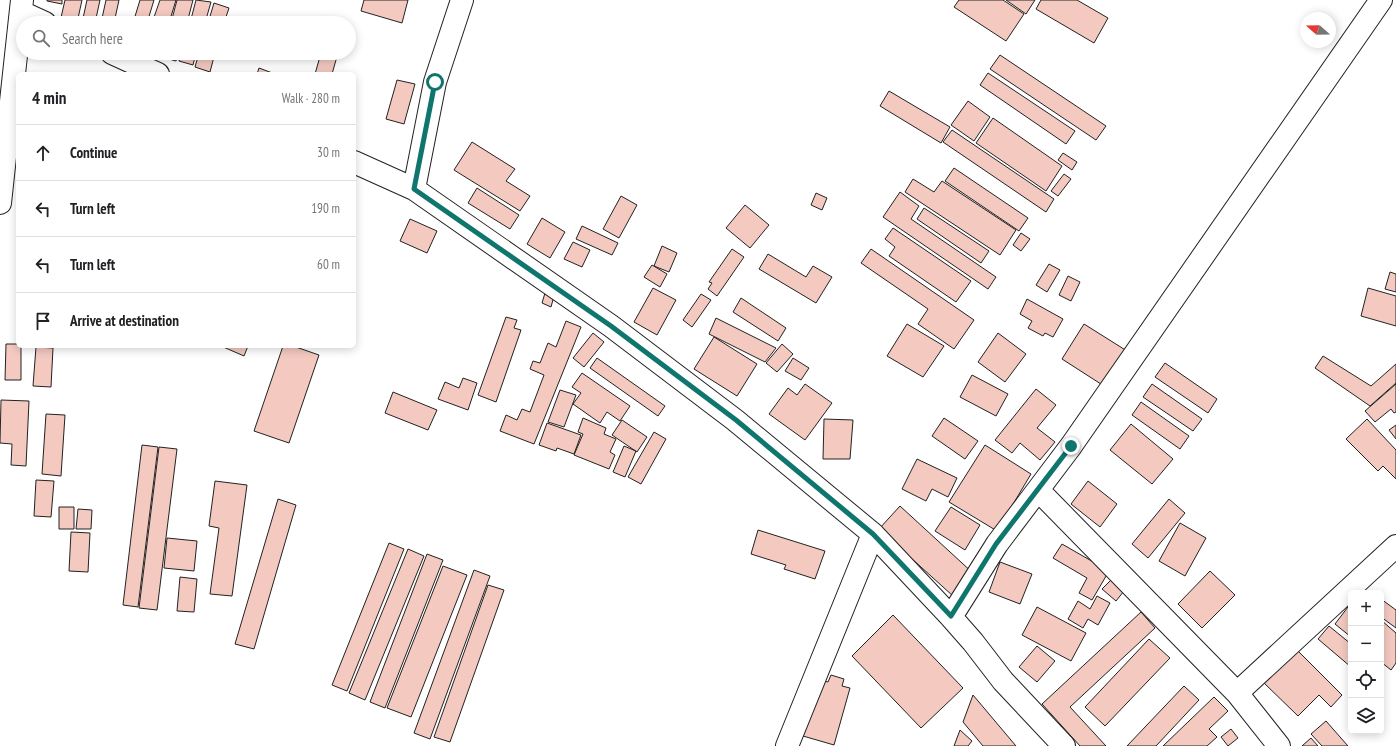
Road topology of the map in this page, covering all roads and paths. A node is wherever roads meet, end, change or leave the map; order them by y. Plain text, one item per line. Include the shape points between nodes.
1 (462, 0) edge
2 (1381, 0) edge
3 (21, 6) edge
4 (20, 16) edge
5 (35, 16) edge
6 (16, 53) edge
7 (127, 60) edge
8 (154, 72) edge
9 (356, 163) edge
10 (414, 189) junction
11 (0, 203) edge
12 (1038, 490) junction
13 (873, 534) junction
14 (1396, 546) edge
15 (951, 616) junction
16 (1237, 693) junction
17 (787, 746) edge
18 (1064, 746) edge
19 (1279, 746) edge

1 - 10 street via 435,82
2 - 12 street via 1090,420
3 - 4 street
3 - 5 street
6 - 11 street
7 - 8 street
9 - 10 street
10 - 13 street via 611,326 717,406
12 - 15 street via 996,544
12 - 16 street
13 - 15 street
13 - 17 street
14 - 16 street
15 - 18 street via 1003,681
16 - 19 street

